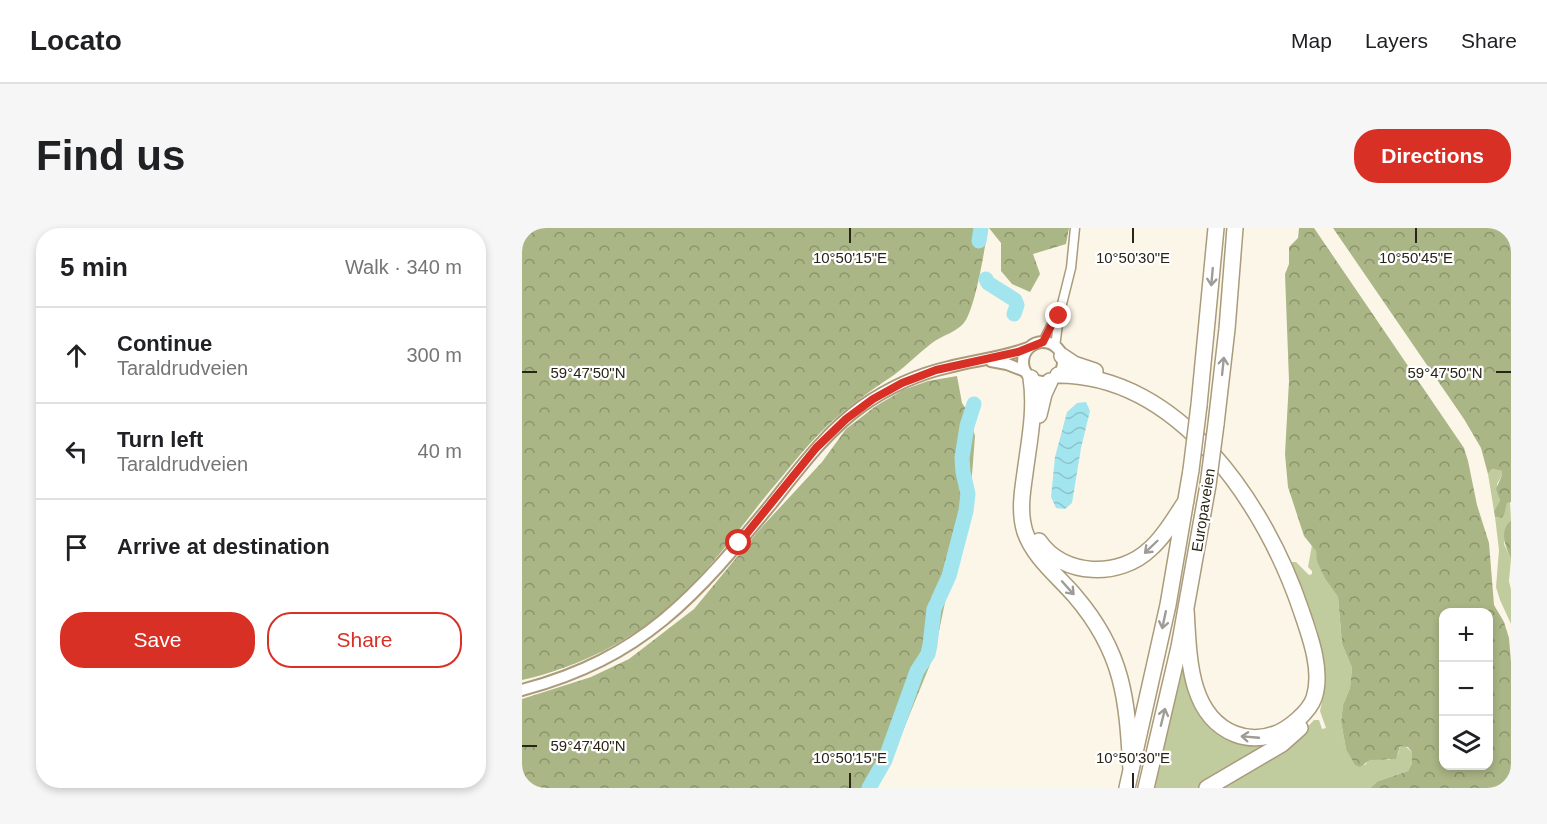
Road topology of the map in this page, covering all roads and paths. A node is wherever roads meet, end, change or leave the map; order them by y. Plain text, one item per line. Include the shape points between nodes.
1 (1075, 228) edge
2 (1216, 228) edge
3 (1235, 228) edge
4 (1059, 316) junction
5 (1043, 342) junction
6 (1029, 348) junction
7 (1059, 351) junction
8 (985, 360) junction
9 (1028, 375) junction
10 (1054, 378) junction
11 (1186, 501) junction
12 (1186, 610) junction
13 (522, 690) edge
14 (1131, 770) junction
15 (1127, 788) edge
16 (1146, 788) edge
17 (1207, 788) edge

1 - 4 street via 1070,278
2 -> 11 highway, Europaveien, bridge
12 -> 3 highway, Europaveien, bridge via 1216,424
4 - 5 street
4 - 7 street
5 - 6 main road
5 - 7 main road
6 - 8 main road
6 - 9 main road via 1023,359
7 - 10 main road via 1062,366
7 - 17 highway via 1083,368 1118,380 1158,401 1204,438 1254,500 1278,542 1303,603 1321,673 1312,710 1292,737
8 - 9 main road via 1007,364
8 - 13 main road via 926,373 862,406 816,448 716,570 665,620 601,662
9 - 10 main road via 1040,382
9 -> 14 highway via 1033,403 1022,498 1024,530 1040,557 1089,613 1112,653 1126,703
11 -> 10 highway via 1156,543 1127,564 1082,568 1047,552 1032,529 1029,498 1041,404
10 -> 12 highway via 1082,375 1100,379 1151,404 1196,437 1240,487 1276,548 1303,613 1316,670 1316,690 1309,708 1284,730 1260,738 1232,733 1218,723 1201,701 1194,681
11 -> 14 highway, Europaveien via 1168,605
16 -> 12 highway, Europaveien
14 - 15 highway, Europaveien

